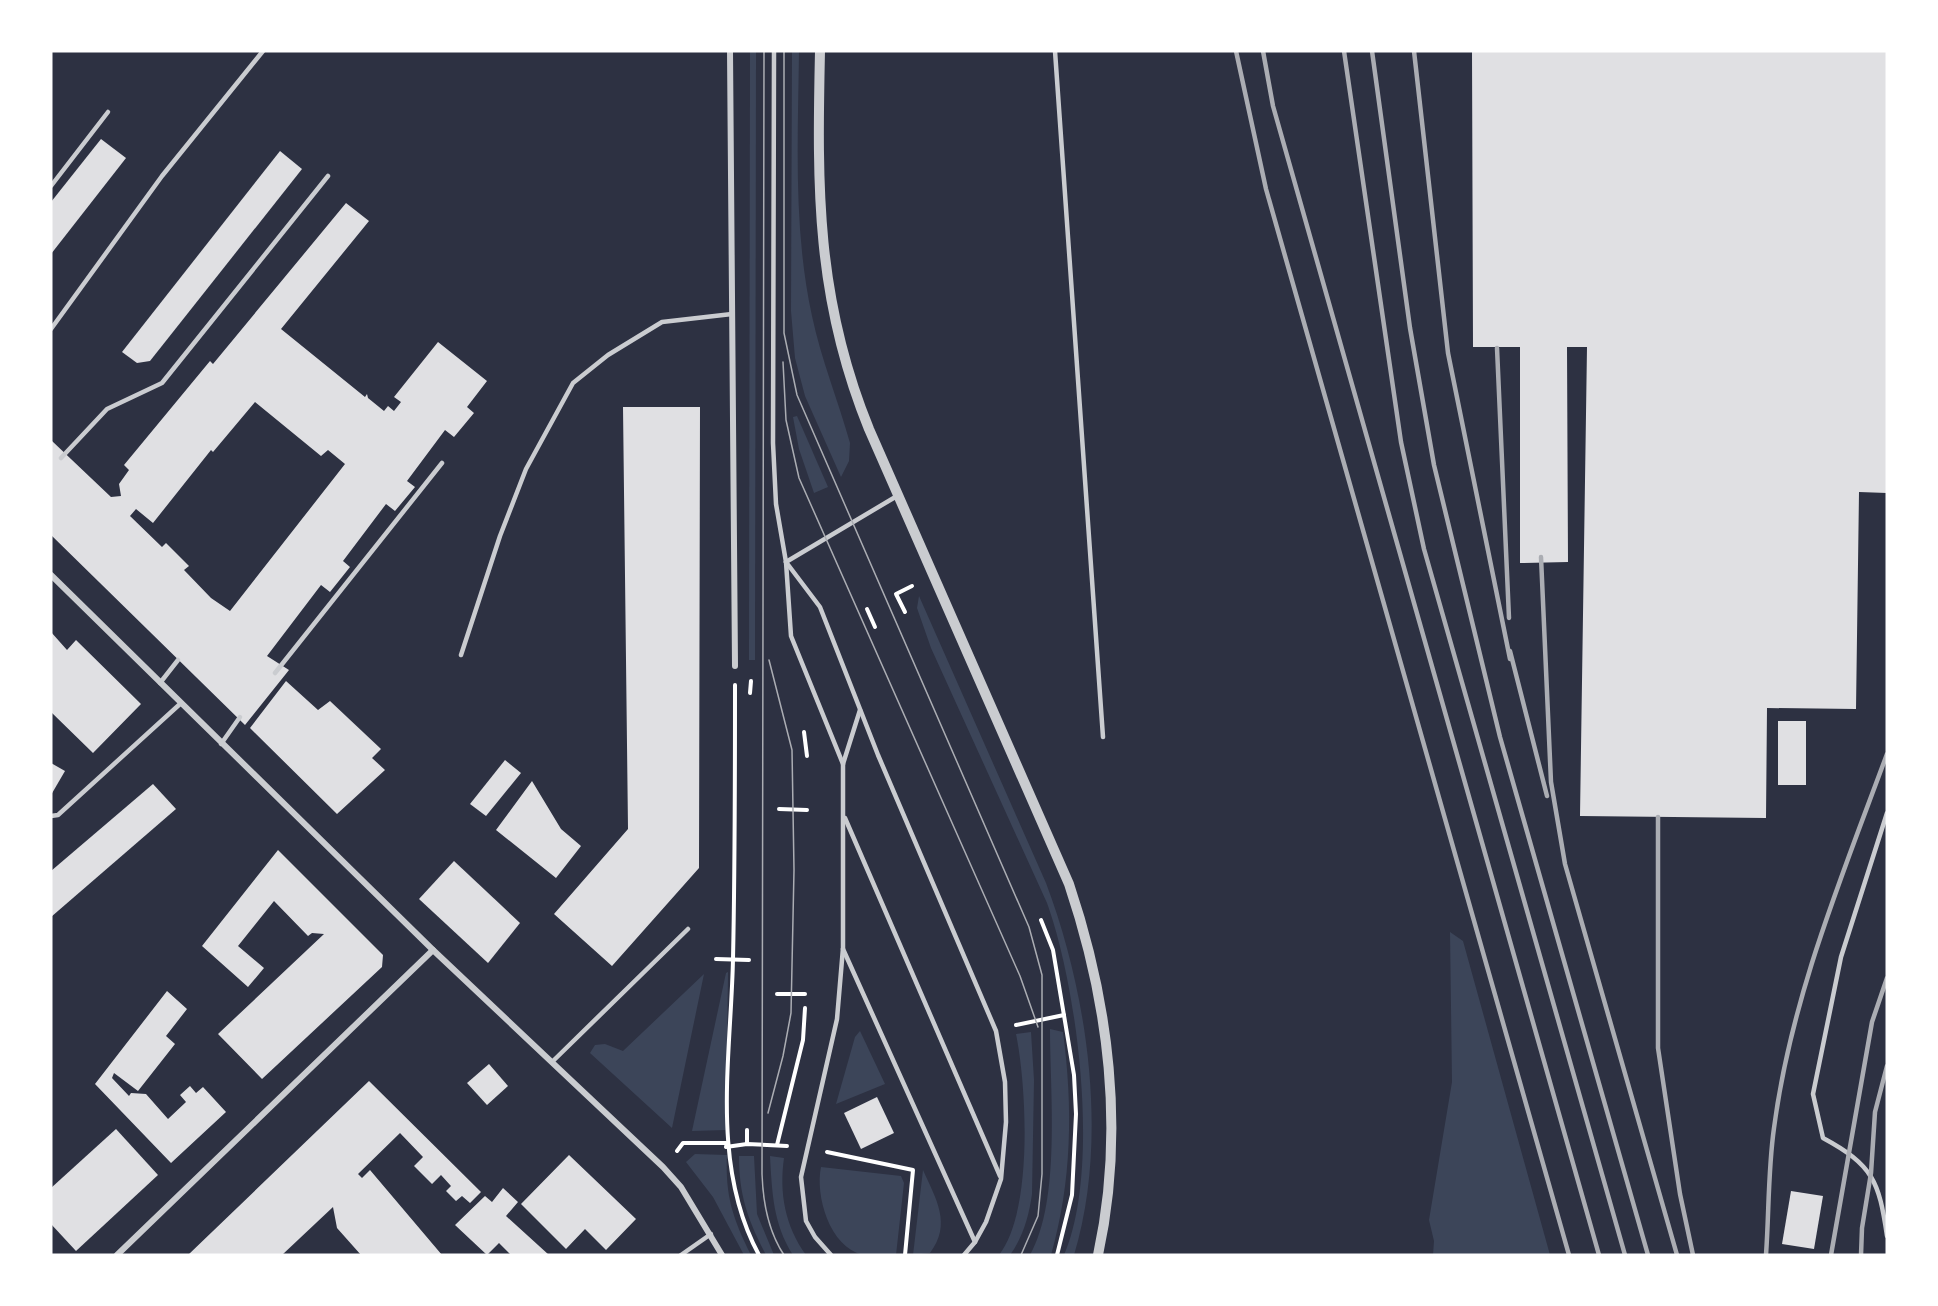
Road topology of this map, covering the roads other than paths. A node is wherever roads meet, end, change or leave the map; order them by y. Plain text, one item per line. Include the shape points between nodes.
1 (263, 51) edge
2 (730, 51) edge
3 (774, 51) edge
4 (820, 51) edge
5 (1055, 51) edge
6 (108, 112) dead end
7 (328, 176) dead end
8 (51, 186) edge
9 (732, 314) junction
10 (51, 329) edge
11 (61, 458) dead end
12 (442, 463) dead end
13 (897, 496) junction
14 (786, 562) junction
15 (51, 575) edge
16 (461, 655) dead end
17 (178, 660) dead end
18 (735, 666) road end
19 (275, 673) dead end
20 (160, 684) junction
21 (180, 704) junction
22 (860, 710) junction
23 (240, 717) dead end
24 (1103, 737) dead end
25 (221, 744) junction
26 (843, 764) junction
27 (1887, 813) edge
28 (843, 815) junction
29 (51, 816) edge
30 (688, 928) dead end
31 (843, 948) junction
32 (433, 950) junction
33 (552, 1062) junction
34 (1001, 1179) junction
35 (711, 1234) junction
36 (1887, 1236) edge
37 (975, 1242) junction
38 (117, 1255) edge
39 (681, 1255) edge
40 (722, 1255) edge
41 (831, 1255) edge
42 (964, 1255) edge
43 (1098, 1255) edge

1 - 10 lane via 162,177
2 - 9 street
3 - 14 lane via 773,443 776,504
4 - 13 street via 818,189 824,265 853,388
5 - 24 lane
6 - 8 lane
7 - 11 lane via 162,383 107,409
9 - 16 lane via 662,322 608,355 573,383 526,470
9 - 18 street
12 - 19 lane
13 - 14 lane
13 - 43 street via 1069,884 1084,928 1107,1044 1111,1111 1108,1196
14 - 22 lane via 819,607
14 - 26 lane via 791,636
15 - 20 street
17 - 20 lane
20 - 21 street
21 - 25 street
21 - 29 lane via 58,815
22 - 26 lane
22 - 34 lane via 996,1031 1005,1082
23 - 25 lane
25 - 32 street
26 - 28 lane
27 - 36 lane via 1841,957 1813,1094 1823,1137 1849,1152 1871,1173 1879,1191
28 - 31 lane
28 - 34 lane
30 - 33 lane
31 - 37 lane
31 - 41 lane via 837,1019 801,1178 806,1221
32 - 33 street
32 - 38 street
33 - 35 street via 663,1167
34 - 37 lane via 994,1204
35 - 39 lane
35 - 40 street
37 - 42 lane

